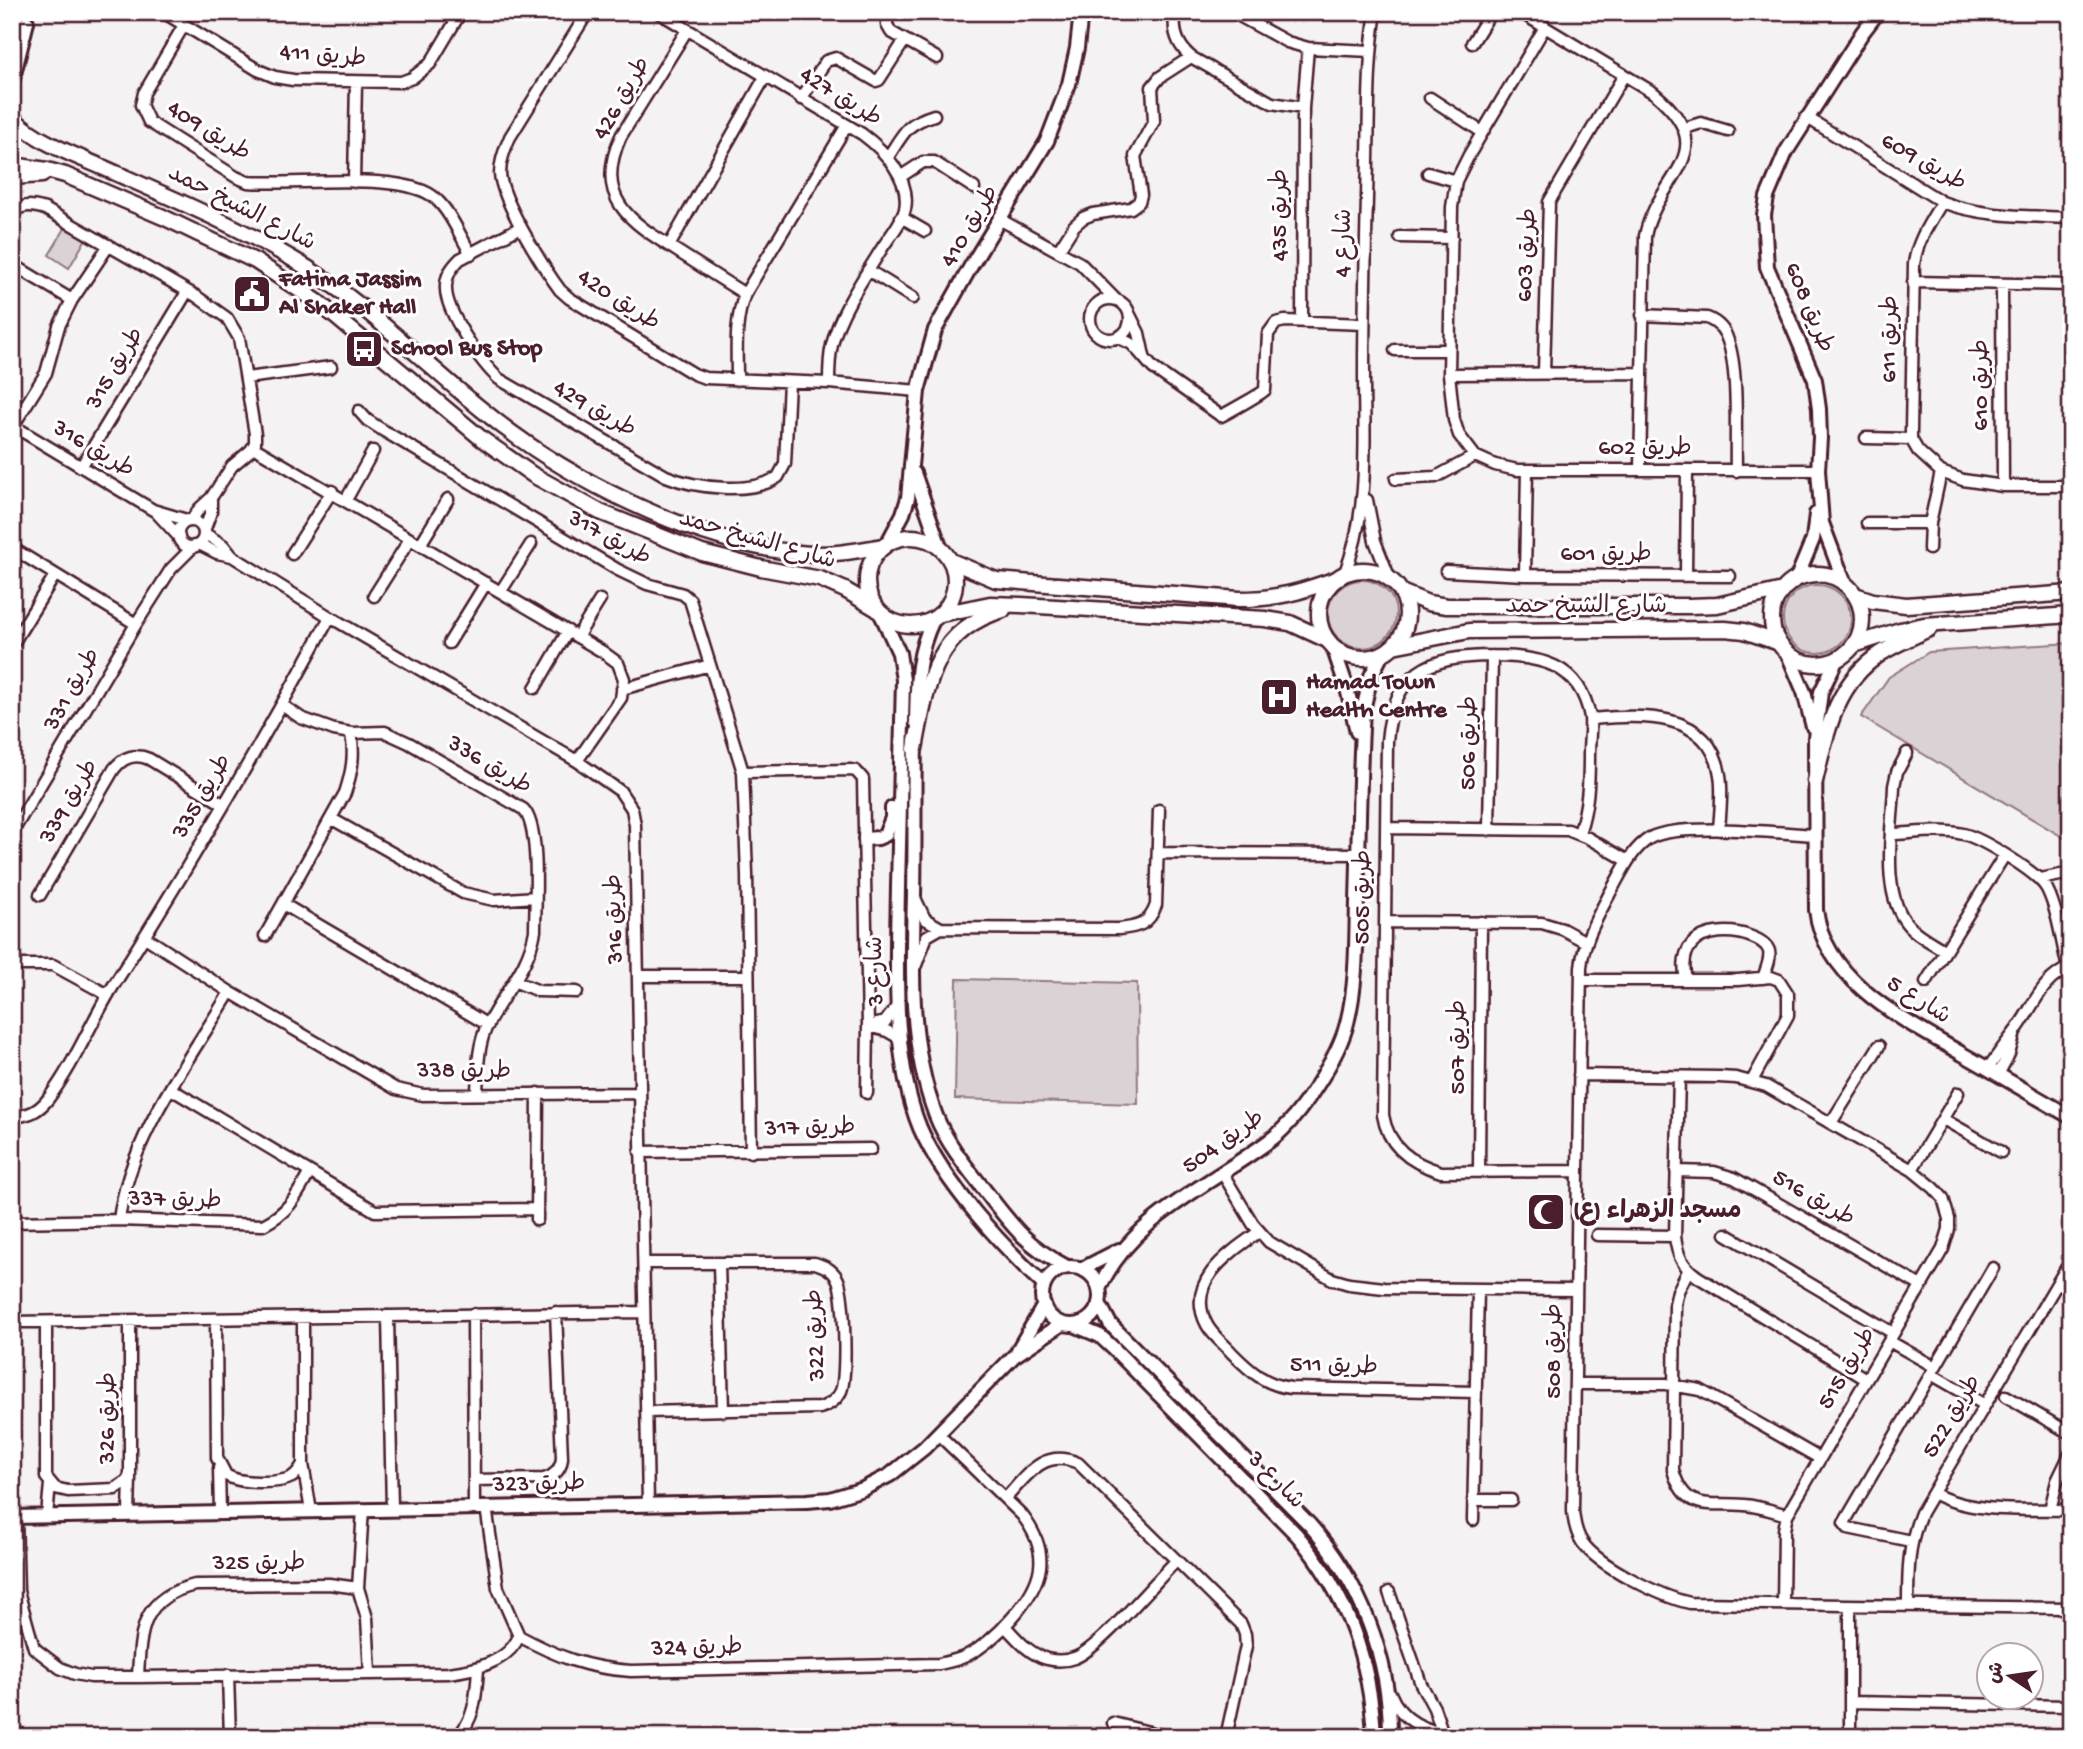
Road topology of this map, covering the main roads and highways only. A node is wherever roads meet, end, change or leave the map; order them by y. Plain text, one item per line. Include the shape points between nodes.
1 (13, 119) edge
2 (12, 165) edge
3 (65, 174) junction
4 (12, 177) edge
5 (886, 544) junction
6 (951, 561) junction
7 (1340, 577) junction
8 (1783, 590) junction
9 (1401, 592) junction
10 (2071, 593) edge
11 (1855, 595) junction
12 (1021, 605) junction
13 (879, 611) junction
14 (2071, 615) edge
15 (937, 617) junction
16 (1944, 622) junction
17 (1330, 643) junction
18 (1854, 645) junction
19 (1783, 648) junction
20 (1388, 650) junction
21 (915, 749) road end
22 (1815, 781) road end

1 - 5 main road, شارع الشيخ حمد via 42,139 230,224 298,262 372,315 504,428 615,496 711,534 769,549 828,554
2 - 3 main road, شارع الشيخ حمد
3 - 4 main road
3 - 13 main road, شارع الشيخ حمد via 229,248 290,283 351,328 482,439 589,506 702,553 820,579
5 - 6 main road via 921,537 940,547
5 - 13 main road via 875,555 867,576 867,588
6 - 7 main road via 996,580 1239,599 1269,599
6 - 15 main road via 954,595
7 - 9 main road via 1367,570 1390,579
7 - 17 main road via 1325,592 1319,608 1320,624
8 - 9 main road, شارع الشيخ حمد via 1717,605 1689,606 1447,606
8 - 11 main road via 1796,580 1817,574 1831,576
8 - 19 main road via 1773,612 1773,628
9 - 20 main road via 1406,617 1402,633
10 - 11 main road via 1906,605
11 - 18 main road via 1862,620
12 - 15 main road via 990,604
12 - 17 main road via 1265,619 1290,623
12 - 21 main road via 983,616 942,652 926,693
13 - 15 main road via 912,626
14 - 16 main road
16 - 18 main road
16 - 22 main road via 1880,654 1853,678 1834,710
17 - 20 main road via 1354,657 1368,658
18 - 19 main road via 1824,664 1808,663
19 - 20 main road, شارع الشيخ حمد via 1744,631 1725,629 1469,631

